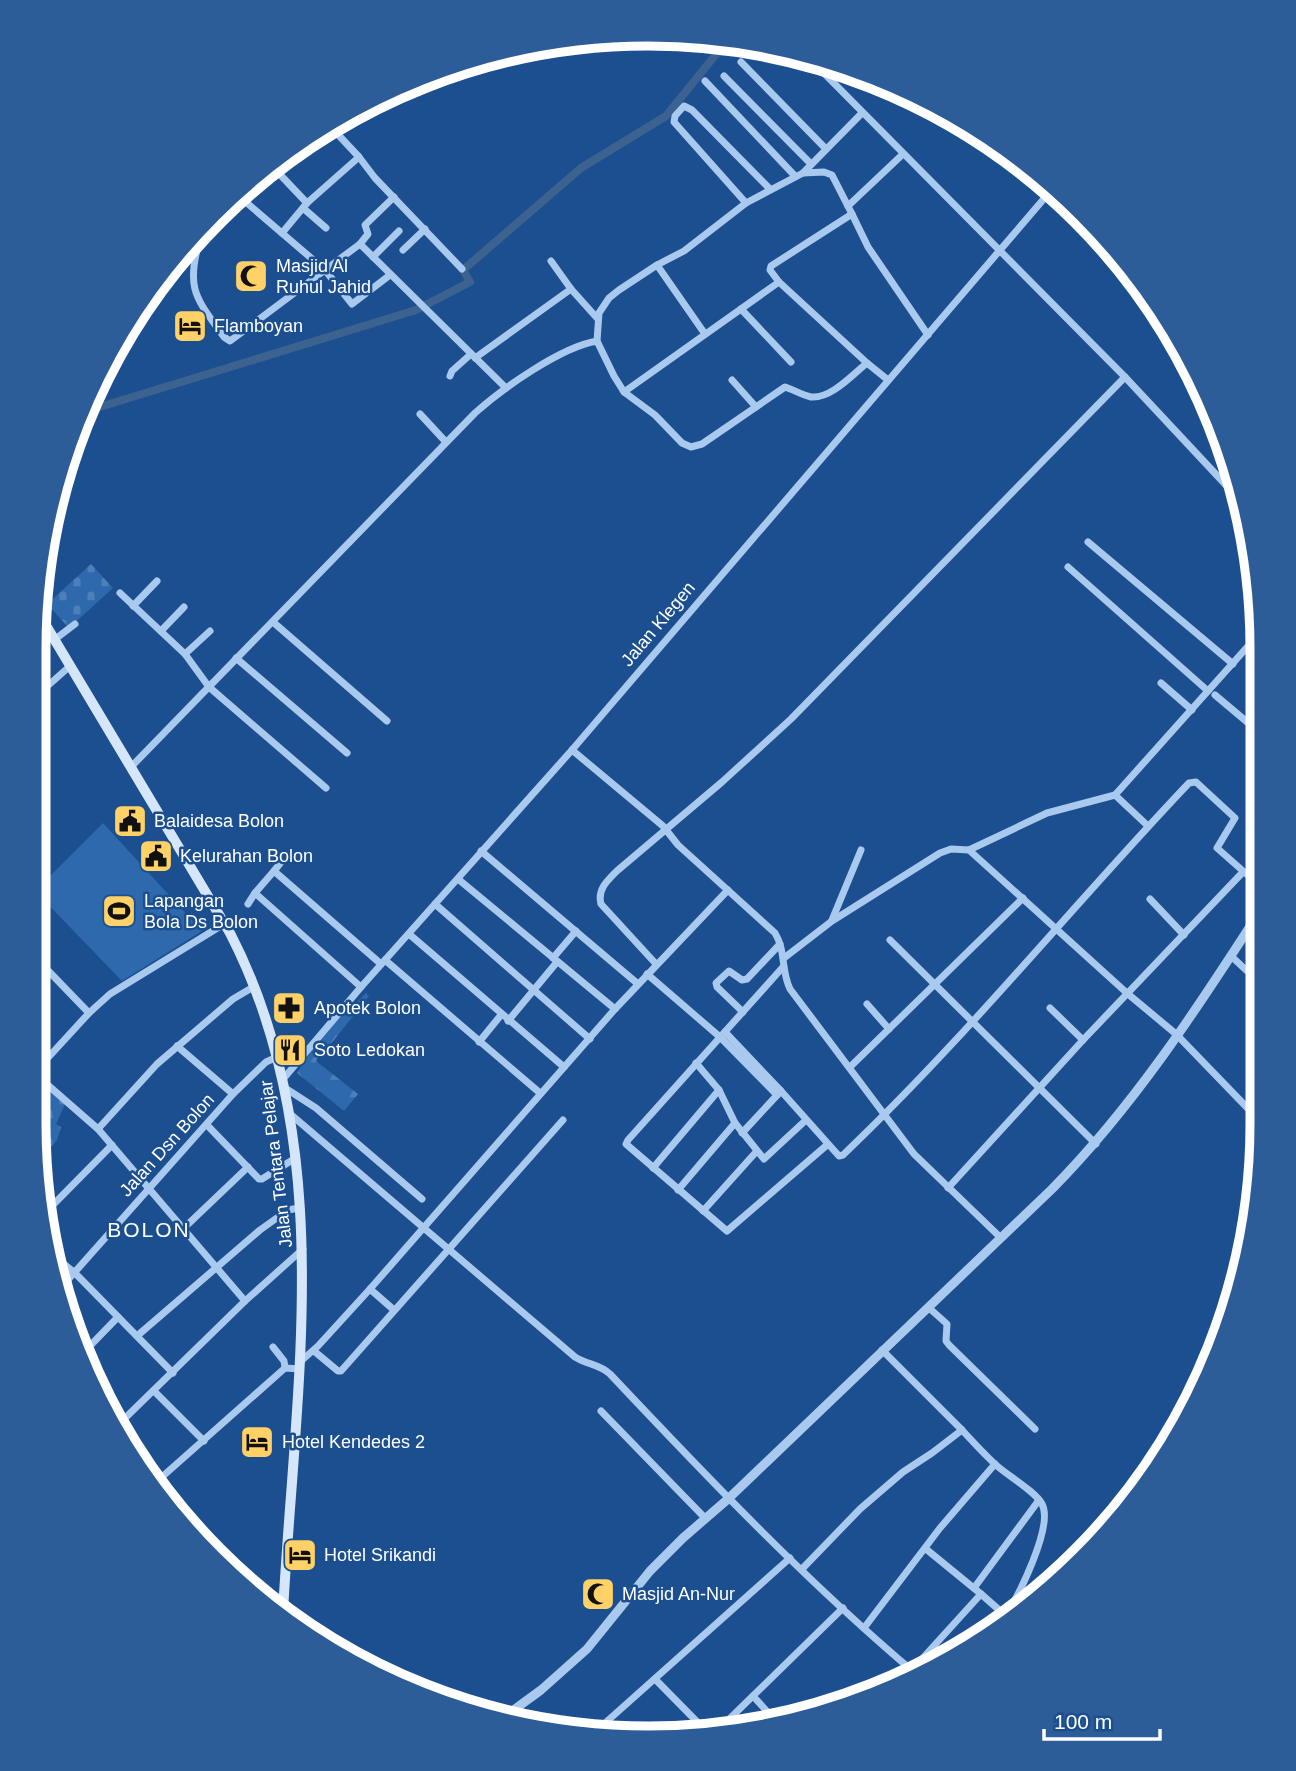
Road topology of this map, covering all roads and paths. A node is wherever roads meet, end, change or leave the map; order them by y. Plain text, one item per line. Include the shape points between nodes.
1 (741, 62) dead end
2 (822, 71) edge
3 (724, 76) dead end
4 (705, 81) dead end
5 (862, 113) junction
6 (337, 132) edge
7 (826, 149) junction
8 (903, 155) junction
9 (359, 157) junction
10 (811, 164) junction
11 (277, 173) edge
12 (799, 174) junction
13 (770, 189) junction
14 (1046, 196) edge
15 (394, 197) junction
16 (245, 201) edge
17 (746, 203) junction
18 (305, 206) junction
19 (848, 206) junction
20 (852, 214) junction
21 (326, 228) dead end
22 (425, 229) junction
23 (399, 231) dead end
24 (282, 233) junction
25 (360, 244) junction
26 (198, 248) edge
27 (403, 250) dead end
28 (999, 250) junction
29 (373, 257) junction
30 (551, 261) dead end
31 (657, 265) junction
32 (462, 269) dead end
33 (325, 270) junction
34 (390, 275) junction
35 (779, 282) junction
36 (571, 289) junction
37 (741, 309) junction
38 (597, 318) junction
39 (705, 334) junction
40 (928, 335) junction
41 (597, 341) junction
42 (473, 356) junction
43 (791, 362) dead end
44 (867, 363) junction
45 (450, 376) dead end
46 (1125, 377) junction
47 (732, 380) dead end
48 (888, 380) junction
49 (506, 388) junction
50 (624, 392) junction
51 (756, 407) junction
52 (420, 414) dead end
53 (445, 441) junction
54 (1229, 488) edge
55 (1088, 542) dead end
56 (1068, 567) dead end
57 (157, 581) dead end
58 (120, 593) dead end
59 (133, 606) junction
60 (184, 607) dead end
61 (273, 622) junction
62 (75, 624) dead end
63 (47, 627) edge
64 (161, 631) junction
65 (211, 631) dead end
66 (54, 640) junction
67 (1250, 644) edge
68 (185, 654) junction
69 (236, 658) junction
70 (1233, 664) junction
71 (70, 666) junction
72 (1161, 683) dead end
73 (46, 687) edge
74 (209, 687) junction
75 (1212, 693) junction
76 (1192, 710) junction
77 (387, 721) dead end
78 (1250, 725) edge
79 (572, 750) junction
80 (347, 753) dead end
81 (132, 765) junction
82 (326, 788) dead end
83 (1115, 795) junction
84 (1148, 826) junction
85 (665, 830) junction
86 (861, 850) dead end
87 (969, 850) junction
88 (481, 851) junction
89 (282, 861) dead end
90 (274, 871) junction
91 (1243, 872) junction
92 (1250, 878) edge
93 (458, 879) junction
94 (728, 890) junction
95 (255, 893) junction
96 (1023, 898) junction
97 (1150, 899) dead end
98 (248, 904) dead end
99 (435, 904) junction
100 (832, 921) junction
101 (224, 924) junction
102 (1250, 927) edge
103 (1056, 929) junction
104 (576, 931) junction
105 (409, 934) junction
106 (1184, 935) junction
107 (890, 940) dead end
108 (780, 944) junction
109 (1231, 956) junction
110 (555, 960) junction
111 (383, 962) junction
112 (783, 962) junction
113 (656, 964) junction
114 (46, 968) edge
115 (647, 974) junction
116 (1250, 974) edge
117 (638, 984) junction
118 (935, 985) junction
119 (255, 986) junction
120 (361, 986) junction
121 (533, 992) junction
122 (1128, 994) junction
123 (867, 1004) dead end
124 (1050, 1008) dead end
125 (615, 1009) junction
126 (743, 1012) junction
127 (89, 1013) junction
128 (505, 1018) junction
129 (974, 1020) junction
130 (889, 1029) junction
131 (1176, 1034) junction
132 (722, 1035) junction
133 (590, 1039) junction
134 (1083, 1040) junction
135 (479, 1042) junction
136 (177, 1046) junction
137 (277, 1057) junction
138 (46, 1061) edge
139 (696, 1063) junction
140 (564, 1067) junction
141 (850, 1067) junction
142 (285, 1083) junction
143 (46, 1084) edge
144 (1039, 1087) junction
145 (719, 1090) junction
146 (540, 1093) junction
147 (779, 1093) junction
148 (233, 1094) junction
149 (1250, 1111) edge
150 (289, 1113) junction
151 (885, 1115) junction
152 (563, 1120) dead end
153 (806, 1120) junction
154 (735, 1123) junction
155 (207, 1125) junction
156 (98, 1129) junction
157 (743, 1133) junction
158 (1096, 1144) junction
159 (112, 1145) junction
160 (827, 1145) junction
161 (756, 1152) junction
162 (294, 1159) junction
163 (248, 1167) junction
164 (653, 1168) junction
165 (150, 1188) junction
166 (948, 1188) junction
167 (678, 1190) junction
168 (422, 1199) dead end
169 (52, 1206) edge
170 (299, 1208) junction
171 (703, 1211) junction
172 (423, 1227) junction
173 (184, 1228) junction
174 (1001, 1238) junction
175 (449, 1248) junction
176 (303, 1249) junction
177 (62, 1263) edge
178 (218, 1268) junction
179 (75, 1273) junction
180 (67, 1282) edge
181 (370, 1289) junction
182 (245, 1301) junction
183 (928, 1307) junction
184 (394, 1310) junction
185 (118, 1317) junction
186 (137, 1336) junction
187 (89, 1347) edge
188 (273, 1347) dead end
189 (883, 1350) junction
190 (314, 1351) junction
191 (300, 1365) junction
192 (285, 1368) junction
193 (173, 1373) junction
194 (154, 1391) junction
195 (601, 1411) dead end
196 (124, 1420) edge
197 (1035, 1429) dead end
198 (962, 1430) junction
199 (204, 1441) junction
200 (995, 1464) junction
201 (161, 1478) edge
202 (728, 1499) junction
203 (1039, 1500) junction
204 (705, 1518) junction
205 (926, 1549) junction
206 (790, 1559) junction
207 (802, 1569) junction
208 (974, 1588) junction
209 (981, 1594) junction
210 (1015, 1601) edge
211 (284, 1603) edge
212 (843, 1608) junction
213 (999, 1612) edge
214 (864, 1628) junction
215 (926, 1657) edge
216 (907, 1666) edge
217 (655, 1679) junction
218 (753, 1696) junction
219 (513, 1710) edge
220 (769, 1713) edge
221 (728, 1720) edge
222 (607, 1723) edge
223 (699, 1723) edge

1 - 7 street
2 - 5 street
3 - 10 street
4 - 12 street
5 - 7 street
5 - 8 street
6 - 9 street
7 - 10 street
8 - 19 street
8 - 28 street
9 - 15 street
9 - 18 street
10 - 12 street
11 - 18 street
12 - 13 street
12 - 19 street via 830,174
13 - 17 street
13 - 17 street via 684,106 674,122
14 - 28 street, Jalan Klegen
15 - 22 street
15 - 25 street via 365,225 368,234
16 - 24 street
17 - 31 street via 684,251
18 - 21 street
18 - 24 street
19 - 20 street
20 - 35 street via 771,266
20 - 40 street via 868,247
22 - 27 street
22 - 32 street
23 - 29 street
24 - 33 street
25 - 29 street
25 - 33 street
26 - 33 street via 195,293 228,341
28 - 40 street, Jalan Klegen
28 - 46 street
29 - 34 street
30 - 36 street
31 - 38 street via 609,298
31 - 39 street
33 - 34 street via 352,303
34 - 42 street
35 - 37 street
35 - 44 street
36 - 38 street
36 - 42 street
37 - 39 street
37 - 43 street
38 - 41 street
39 - 50 street
40 - 48 street, Jalan Klegen
41 - 49 street via 570,350
41 - 50 street
42 - 45 street
42 - 49 street
44 - 48 street
44 - 51 street via 822,396 809,397 785,387
46 - 54 street
46 - 85 street via 791,719
47 - 51 street
48 - 79 street, Jalan Klegen
49 - 53 street
50 - 51 street via 691,447
52 - 53 street
53 - 61 street
55 - 70 street
56 - 75 street
57 - 59 street
58 - 59 street
59 - 64 street
60 - 64 street
61 - 69 street
61 - 77 street
62 - 66 street
63 - 66 main road, Jalan Tentara Pelajar
64 - 68 street
65 - 68 street
66 - 71 main road, Jalan Tentara Pelajar
67 - 70 street
68 - 74 street
69 - 74 street
69 - 80 street
70 - 75 street
71 - 73 street
71 - 81 main road, Jalan Tentara Pelajar
72 - 76 street
74 - 81 street
74 - 82 street
75 - 76 street
75 - 78 street
76 - 83 street
79 - 85 street
79 - 88 street, Jalan Klegen
81 - 101 main road, Jalan Tentara Pelajar
83 - 84 street
83 - 87 street via 1047,813
84 - 91 street via 1189,783 1196,782 1235,818 1217,848
84 - 103 street
85 - 94 street
85 - 113 street via 618,870 599,895 601,904
86 - 100 street
87 - 96 street
87 - 100 street via 940,853
88 - 93 street, Jalan Klegen
88 - 104 street
89 - 90 street
90 - 95 street
90 - 111 street
91 - 92 street
91 - 106 street
93 - 99 street, Jalan Klegen
93 - 110 street
94 - 108 street via 775,933
94 - 113 street
95 - 98 street
95 - 120 street
96 - 103 street
96 - 118 street
97 - 106 street
99 - 105 street, Jalan Klegen
99 - 121 street
100 - 112 street
101 - 119 main road, Jalan Tentara Pelajar
101 - 127 street via 110,994
102 - 109 street
103 - 122 street
103 - 129 street
104 - 110 street
104 - 117 street
105 - 111 street, Jalan Klegen
105 - 128 street
106 - 122 street
107 - 118 street
108 - 112 street
108 - 126 street via 744,981 729,971 716,983
109 - 116 street
109 - 131 street
110 - 121 street
110 - 125 street
111 - 120 street, Jalan Klegen
111 - 135 street
112 - 126 street
112 - 141 street via 790,989
113 - 115 street
114 - 127 street
115 - 117 street
115 - 132 street
117 - 125 street
118 - 129 street
118 - 130 street
119 - 136 street
119 - 137 main road, Jalan Tentara Pelajar
120 - 142 street, Jalan Klegen
121 - 128 street
121 - 133 street
122 - 131 street
122 - 134 street
123 - 130 street
124 - 134 street
125 - 133 street
126 - 132 street
127 - 138 street
128 - 135 street
128 - 140 street
129 - 144 street
129 - 151 street
130 - 141 street
131 - 149 street
131 - 158 street
132 - 139 street
132 - 147 street
133 - 140 street
134 - 144 street
135 - 146 street
136 - 148 street
136 - 156 street
137 - 142 main road, Jalan Tentara Pelajar
137 - 148 street, Jalan Dsn Bolon
139 - 145 street
139 - 164 street via 626,1143
140 - 146 street
141 - 151 street
142 - 150 main road, Jalan Tentara Pelajar
142 - 168 street
143 - 156 street
144 - 158 street
144 - 166 street
145 - 154 street
145 - 164 street
146 - 172 street
147 - 153 street
147 - 157 street
148 - 155 street, Jalan Dsn Bolon
150 - 162 main road, Jalan Tentara Pelajar
150 - 172 street
151 - 160 street via 841,1156
151 - 166 street
152 - 175 street
153 - 160 street
153 - 161 street via 766,1159
154 - 157 street
154 - 167 street
155 - 163 street
155 - 165 street, Jalan Dsn Bolon
156 - 159 street
157 - 161 street
158 - 174 street
159 - 165 street
159 - 169 street
160 - 171 street via 731,1230 724,1230
161 - 171 street
162 - 163 street via 262,1179
162 - 170 main road, Jalan Tentara Pelajar
163 - 173 street
164 - 167 street
165 - 173 street
165 - 179 street, Jalan Dsn Bolon
166 - 174 street
167 - 171 street
170 - 176 main road, Jalan Tentara Pelajar
170 - 178 street via 288,1210 260,1230
172 - 175 street
172 - 181 street
173 - 178 street
174 - 183 street
175 - 184 street
175 - 202 street via 575,1357 592,1366 601,1365
176 - 182 street
176 - 191 main road, Jalan Tentara Pelajar
177 - 179 street
178 - 182 street
178 - 186 street
179 - 180 street, Jalan Dsn Bolon
179 - 185 street
181 - 184 street
181 - 190 street
182 - 193 street
183 - 189 street
183 - 197 street via 947,1324 949,1345
184 - 190 street via 341,1371
185 - 186 street
185 - 187 street
186 - 193 street
188 - 192 street
189 - 198 street
189 - 202 street
190 - 191 street
191 - 192 street
191 - 211 main road, Jalan Tentara Pelajar
192 - 199 street
193 - 194 street
194 - 196 street
194 - 199 street
195 - 204 street
198 - 200 street
198 - 207 street via 860,1509
199 - 201 street
200 - 203 street
200 - 205 street
202 - 204 street
202 - 206 street
203 - 208 street
203 - 210 street via 1044,1508 1037,1546
204 - 219 street via 637,1586 587,1649
205 - 208 street
205 - 214 street
206 - 207 street
206 - 217 street
207 - 212 street
208 - 209 street
209 - 213 street
209 - 215 street
212 - 214 street
212 - 218 street
214 - 216 street
217 - 222 street
217 - 223 street
218 - 220 street
218 - 221 street

